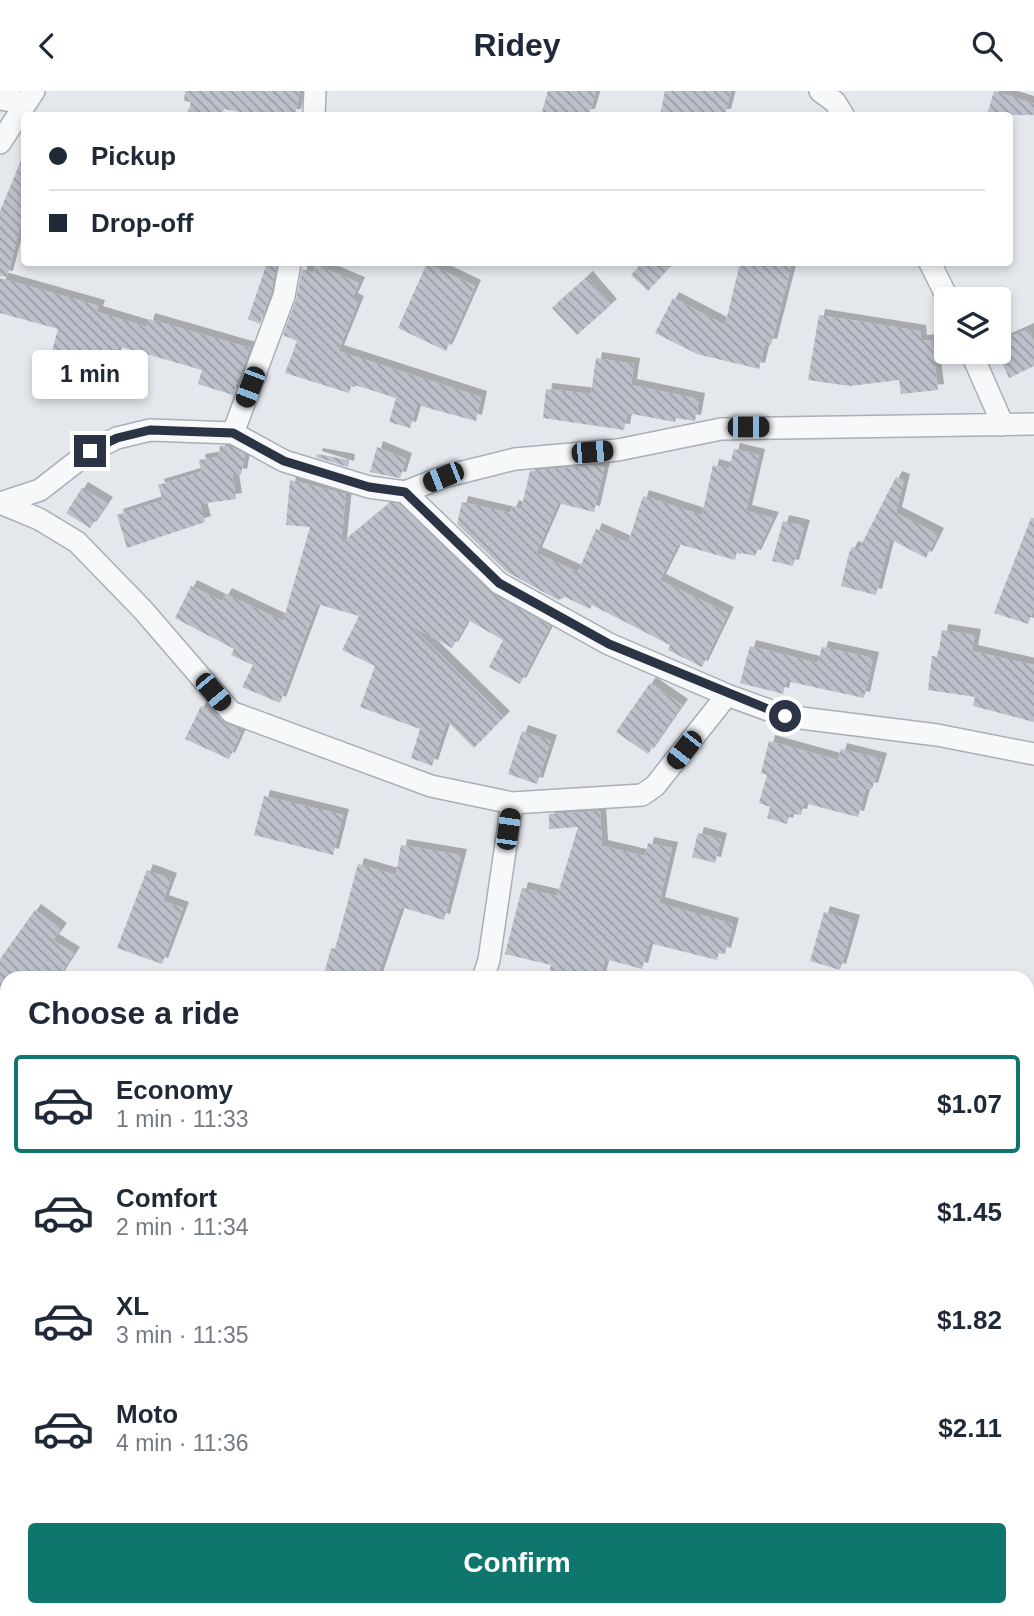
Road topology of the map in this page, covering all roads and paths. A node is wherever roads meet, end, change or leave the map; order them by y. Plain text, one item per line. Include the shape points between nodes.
1 (314, 91) edge
2 (825, 92) edge
3 (33, 94) edge
4 (0, 99) edge
5 (314, 112) edge
6 (841, 112) edge
7 (0, 143) edge
8 (289, 266) edge
9 (932, 266) edge
10 (942, 287) edge
11 (976, 364) edge
12 (1034, 424) edge
13 (1003, 425) junction
14 (233, 433) junction
15 (405, 492) junction
16 (0, 503) edge
17 (0, 512) edge
18 (727, 695) junction
19 (1034, 754) edge
20 (512, 803) junction
21 (485, 971) edge

1 - 5 street
2 - 6 street
3 - 4 street
3 - 7 street
8 - 14 street via 284,296
9 - 10 street
11 - 13 street
12 - 13 street
13 - 15 street via 722,429 618,450 515,459
14 - 15 street via 284,461 369,487
14 - 16 street via 161,430 117,438 90,451 40,490
15 - 18 street via 499,583 609,644
16 - 17 street
16 - 20 street via 77,542 231,712 431,786
18 - 19 street via 785,716 937,735
18 - 20 street via 655,786 642,795
20 - 21 street

